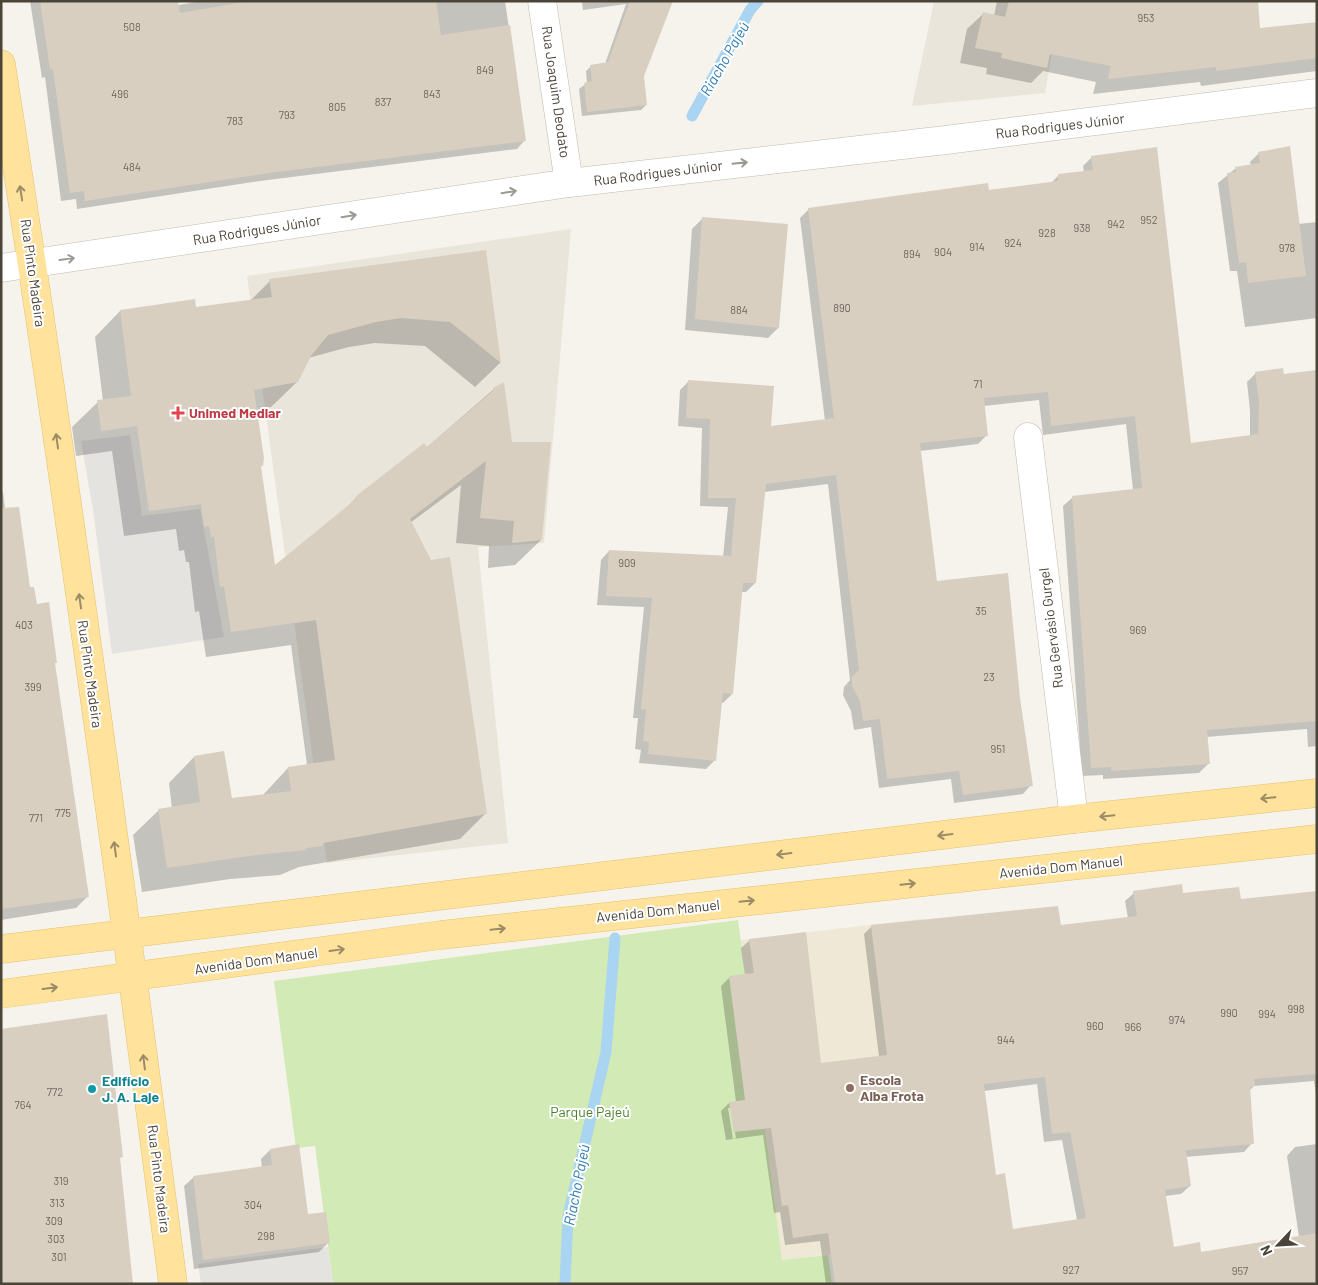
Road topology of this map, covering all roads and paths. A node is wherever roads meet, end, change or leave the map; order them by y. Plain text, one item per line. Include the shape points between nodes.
1 (542, 1) edge
2 (1, 64) edge
3 (1317, 93) edge
4 (569, 183) junction
5 (32, 264) junction
6 (1, 268) edge
7 (1028, 436) dead end
8 (1317, 793) edge
9 (1074, 819) junction
10 (1317, 839) edge
11 (126, 933) junction
12 (1, 949) edge
13 (133, 978) junction
14 (1, 994) edge
15 (173, 1284) edge

1 - 4 street, Rua Joaquim Deodato
5 -> 2 main road, Rua Pinto Madeira
4 -> 3 street, Rua Rodrigues Júnior
5 -> 4 street, Rua Rodrigues Júnior
5 - 6 street, Rua Rodrigues Júnior
11 -> 5 main road, Rua Pinto Madeira
7 - 9 street, Rua Gervásio Gurgel
8 -> 9 main road
9 -> 11 main road
13 -> 10 main road, Avenida Dom Manuel via 441,935
11 - 12 main road
11 - 13 main road, Rua Pinto Madeira
14 -> 13 main road, Avenida Dom Manuel
15 -> 13 main road, Rua Pinto Madeira

